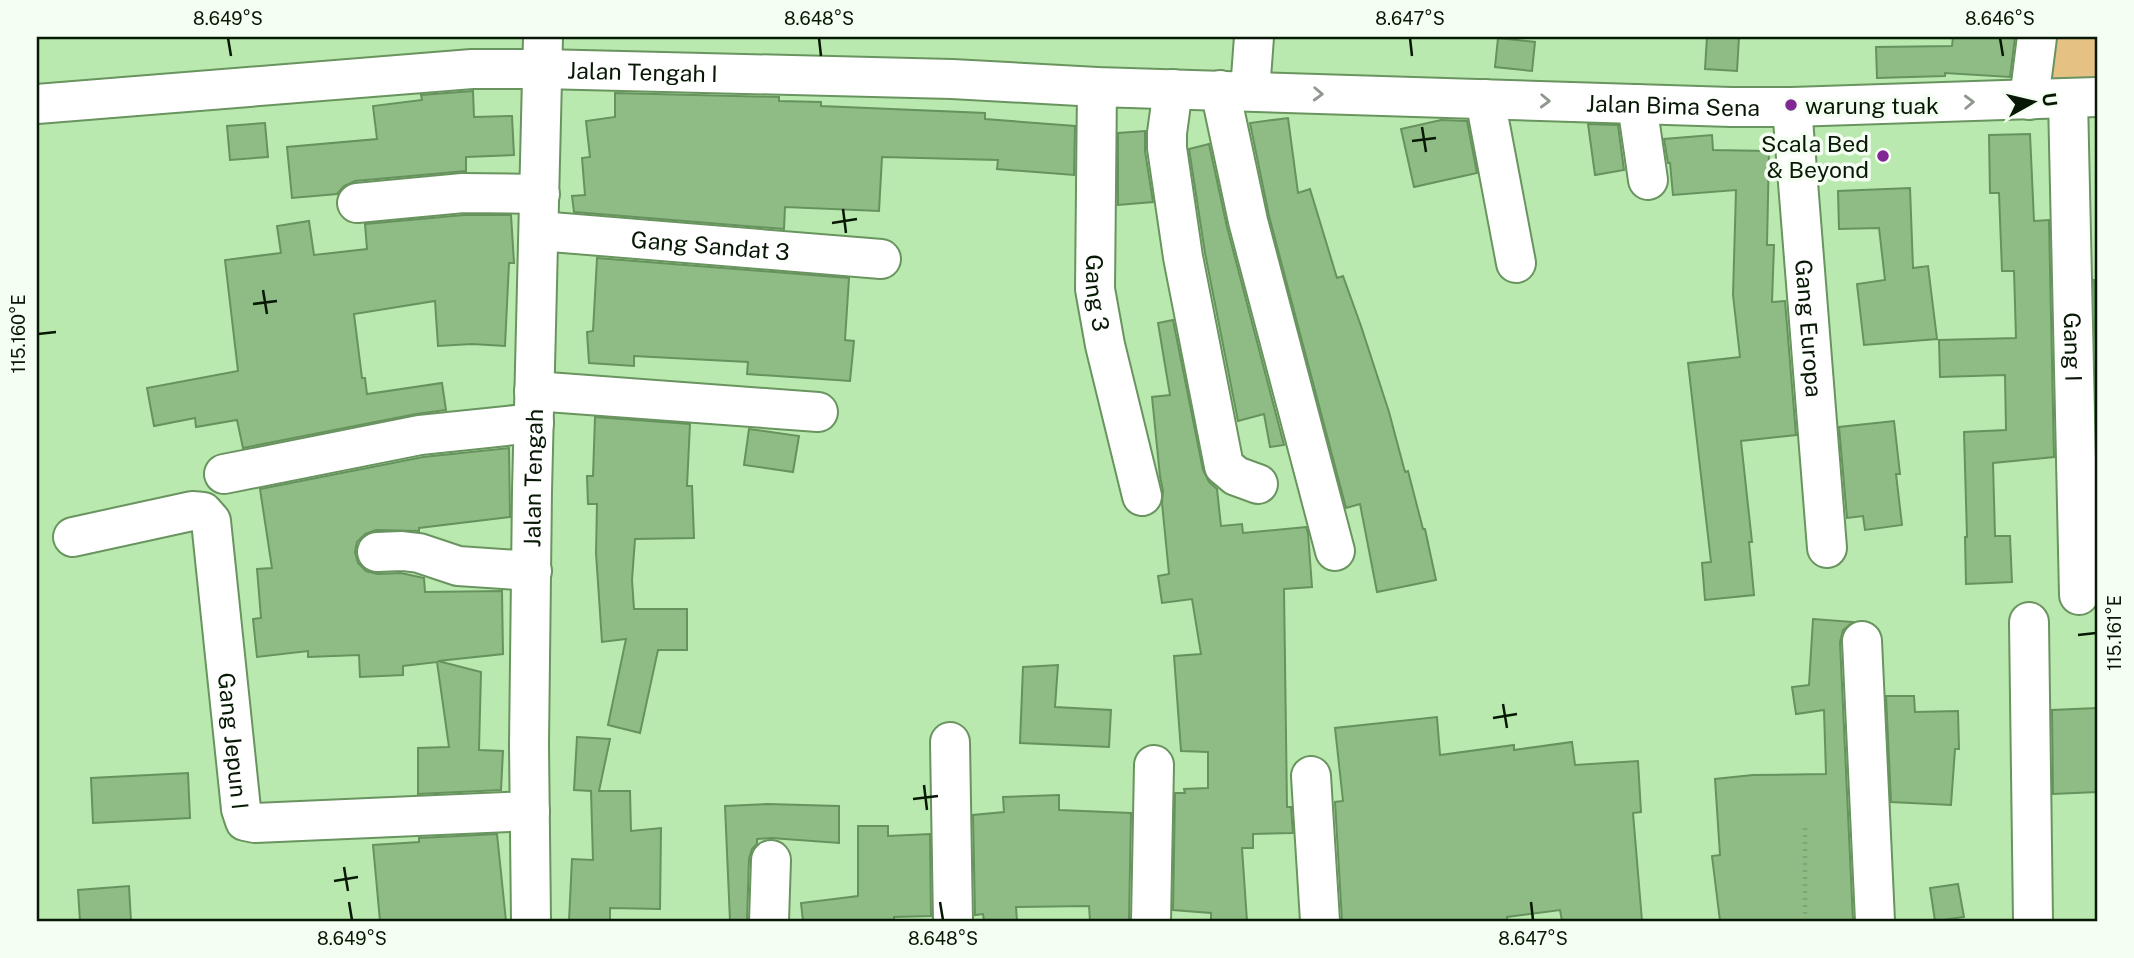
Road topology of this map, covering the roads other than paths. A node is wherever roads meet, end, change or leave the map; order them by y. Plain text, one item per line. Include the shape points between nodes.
1 (1254, 37) edge
2 (2037, 37) edge
3 (542, 53) edge
4 (1097, 87) junction
5 (1173, 89) junction
6 (1235, 91) junction
7 (2083, 98) edge
8 (1485, 99) junction
9 (2029, 100) junction
10 (37, 104) edge
11 (1637, 104) junction
12 (1791, 107) junction
13 (1648, 180) dead end
14 (357, 203) dead end
15 (540, 213) junction
16 (881, 259) dead end
17 (1516, 263) dead end
18 (534, 407) junction
19 (818, 412) dead end
20 (224, 474) dead end
21 (1258, 484) dead end
22 (1142, 496) dead end
23 (72, 537) dead end
24 (1827, 548) dead end
25 (1335, 551) dead end
26 (376, 552) dead end
27 (532, 571) junction
28 (2079, 595) dead end
29 (2029, 622) dead end
30 (1862, 641) dead end
31 (950, 742) dead end
32 (1154, 765) dead end
33 (1311, 776) dead end
34 (530, 811) junction
35 (771, 860) dead end
36 (531, 921) edge
37 (769, 921) edge
38 (953, 921) edge
39 (1151, 921) edge
40 (1320, 921) edge
41 (1875, 921) edge
42 (2033, 921) edge

1 - 6 street
2 - 9 street
3 - 4 street, Jalan Tengah I
3 - 10 street, Jalan Tengah I via 472,69
3 - 15 street, Jalan Tengah
4 - 5 street, Jalan Tengah I
4 - 22 street, Gang 3 via 1095,289
5 - 6 street, Jalan Tengah I
5 - 21 street via 1167,148 1224,466
6 -> 8 street, Jalan Bima Sena
6 - 25 street via 1248,220
7 - 9 street, Jalan Bima Sena
7 - 28 street, Gang I
8 -> 11 street, Jalan Bima Sena
8 - 17 street
12 -> 9 street, Jalan Bima Sena
11 - 12 street, Jalan Bima Sena
11 - 13 street
12 - 24 street, Gang Europa
14 - 15 street, Gang Sandat 3 via 463,193
15 - 16 street, Gang Sandat 3
15 - 18 street, Jalan Tengah
18 - 19 street
18 - 20 street
18 - 27 street, Jalan Tengah
23 - 34 street, Gang Jepun I via 192,511 203,512 211,521 245,821
26 - 27 street via 419,553 458,566
27 - 34 street, Jalan Tengah
29 - 42 street
30 - 41 street
31 - 38 street
32 - 39 street
33 - 40 street
34 - 36 street, Jalan Tengah
35 - 37 street

